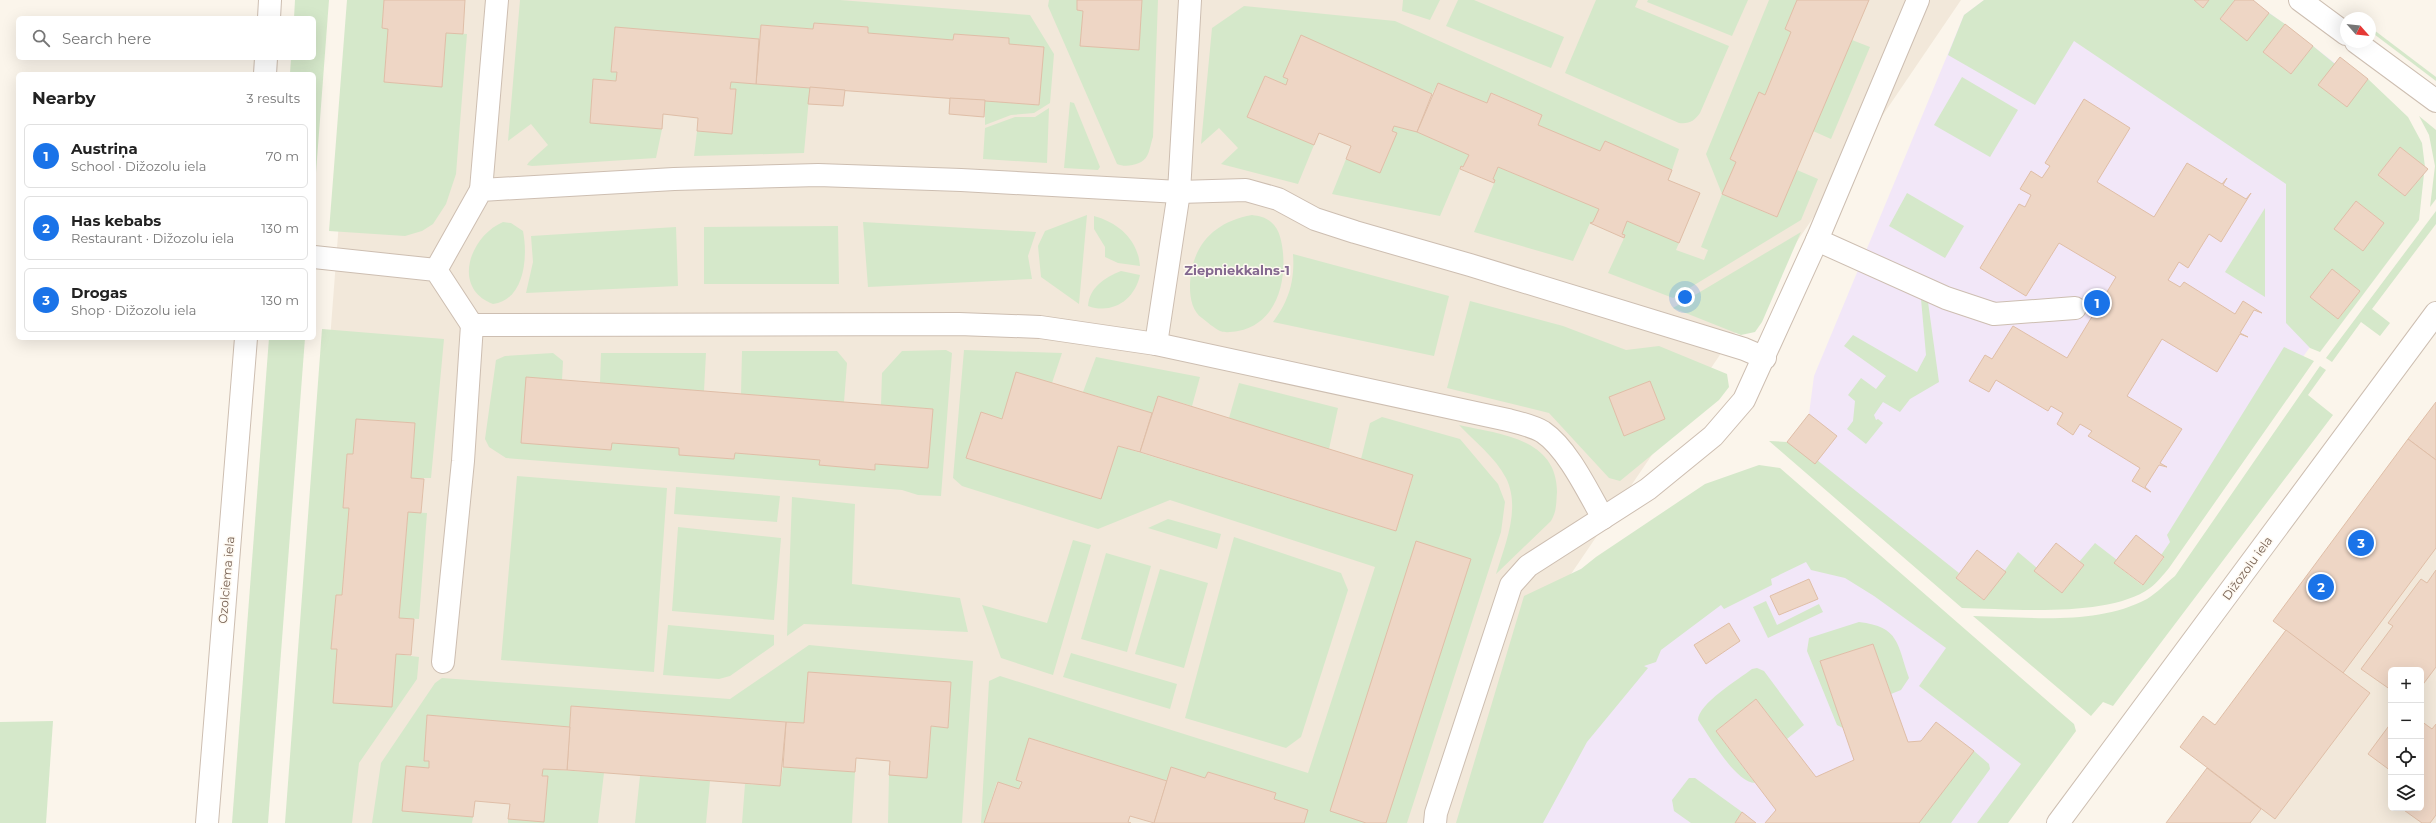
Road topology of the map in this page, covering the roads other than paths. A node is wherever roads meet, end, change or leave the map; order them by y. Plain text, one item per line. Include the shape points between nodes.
1 (270, 0) edge
2 (497, 0) edge
3 (1190, 0) edge
4 (1918, 0) edge
5 (2300, 0) edge
6 (268, 16) edge
7 (2340, 30) edge
8 (2364, 48) edge
9 (266, 60) edge
10 (264, 72) edge
11 (2436, 101) edge
12 (481, 190) junction
13 (1179, 192) junction
14 (1817, 240) junction
15 (316, 257) edge
16 (436, 270) junction
17 (2075, 308) dead end
18 (2436, 313) edge
19 (472, 325) junction
20 (246, 340) edge
21 (1156, 344) junction
22 (1765, 358) junction
23 (1603, 518) junction
24 (443, 662) dead end
25 (207, 823) edge
26 (1435, 823) edge
27 (2058, 823) edge

1 - 6 street
2 - 12 street
3 - 13 street
4 - 14 street
5 - 7 street
8 - 11 street
9 - 10 street
12 - 13 street via 674,178 818,175
12 - 16 street
13 - 21 street
13 - 22 street via 1246,190 1278,199 1315,219 1699,335
14 - 17 street via 1946,298 1994,314
14 - 22 street
15 - 16 street
16 - 19 street
18 - 27 street, Dižozolu iela
19 - 21 street via 967,324 1040,327
19 - 24 street via 463,461
20 - 25 street, Ozolciema iela
21 - 23 street via 1532,427 1554,441 1580,478
22 - 23 street via 1744,400 1713,436 1648,489
23 - 26 street via 1528,566 1511,585 1436,813

